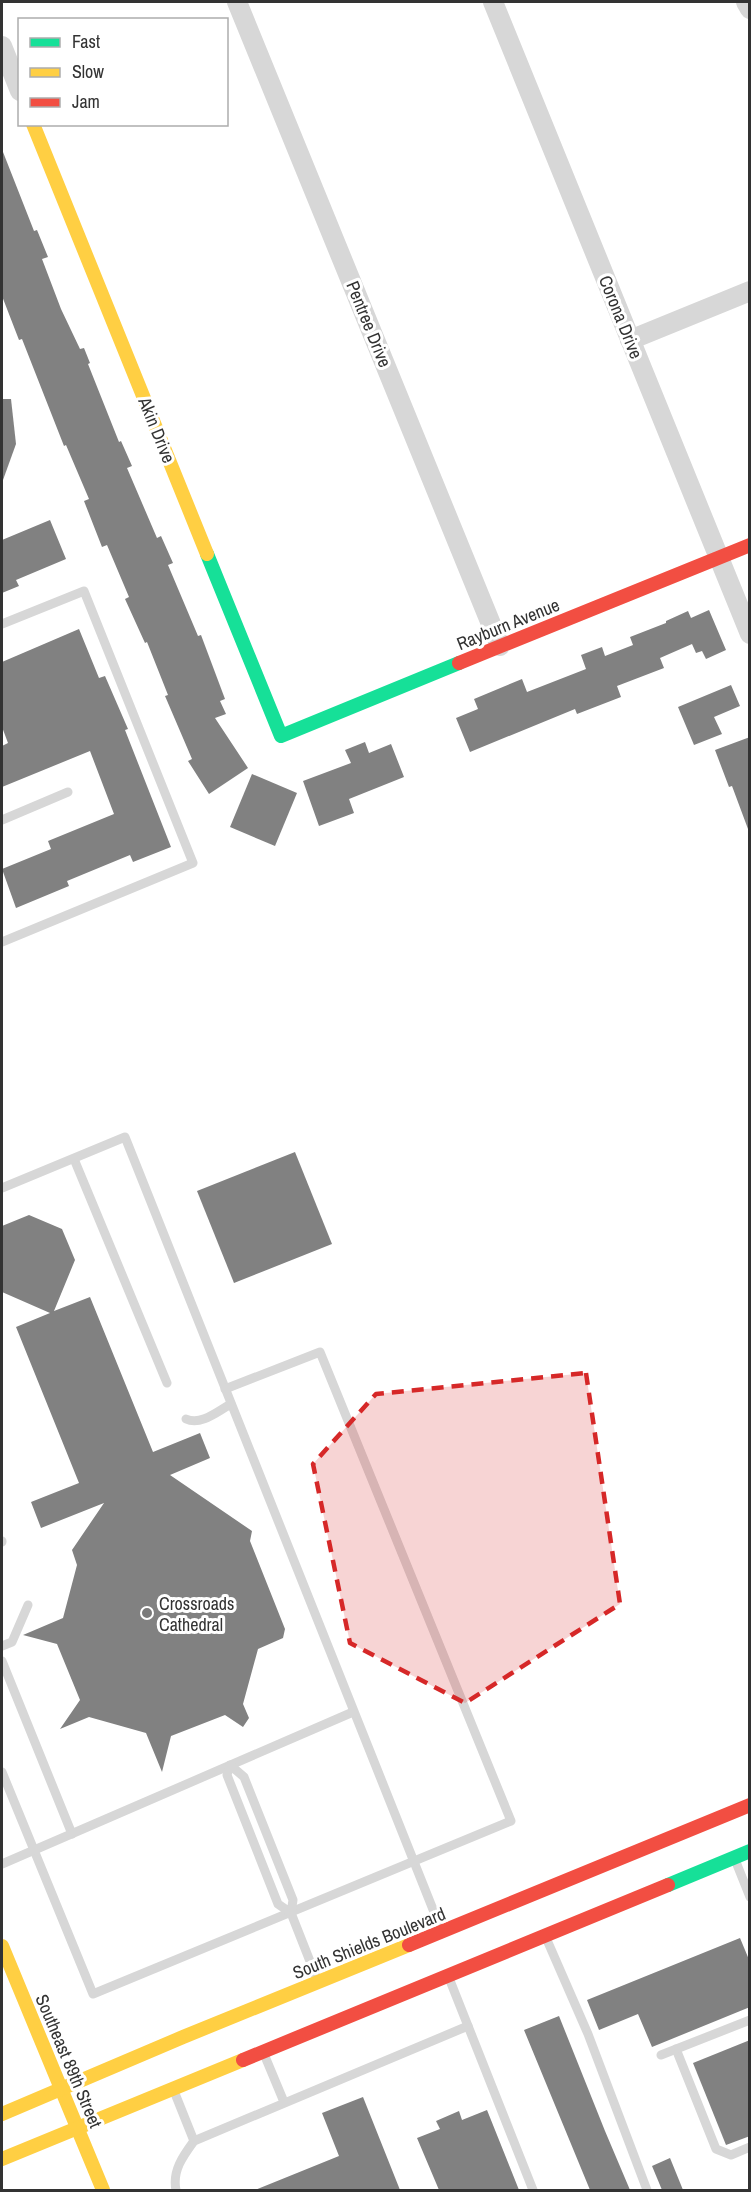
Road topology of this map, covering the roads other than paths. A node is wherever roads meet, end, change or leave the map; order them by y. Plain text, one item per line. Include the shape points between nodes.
1 (237, 2) edge
2 (493, 2) edge
3 (746, 2) edge
4 (750, 9) edge
5 (2, 46) edge
6 (18, 86) edge
7 (34, 126) edge
8 (750, 291) edge
9 (630, 340) junction
10 (750, 544) edge
11 (718, 557) junction
12 (2, 624) edge
13 (750, 633) edge
14 (500, 646) junction
15 (281, 736) joint
16 (68, 792) dead end
17 (2, 820) edge
18 (2, 942) edge
19 (74, 1159) junction
20 (2, 1188) edge
21 (167, 1383) dead end
22 (225, 1389) junction
23 (231, 1404) junction
24 (186, 1419) dead end
25 (28, 1605) dead end
26 (2, 1646) edge
27 (2, 1661) edge
28 (353, 1712) junction
29 (230, 1765) junction
30 (2, 1772) edge
31 (750, 1805) edge
32 (72, 1834) junction
33 (34, 1850) junction
34 (750, 1851) edge
35 (734, 1857) junction
36 (414, 1860) junction
37 (2, 1864) edge
38 (750, 1897) edge
39 (291, 1913) junction
40 (545, 1936) junction
41 (443, 1938) junction
42 (2, 1946) edge
43 (448, 1970) junction
44 (318, 1983) junction
45 (750, 2020) edge
46 (468, 2026) junction
47 (676, 2049) junction
48 (264, 2052) junction
49 (661, 2055) dead end
50 (173, 2089) junction
51 (60, 2090) junction
52 (284, 2102) junction
53 (2, 2114) edge
54 (77, 2129) junction
55 (194, 2141) junction
56 (750, 2147) edge
57 (2, 2159) edge
58 (103, 2190) edge
59 (176, 2190) edge
60 (533, 2190) edge
61 (647, 2190) edge

1 - 14 street, Pentree Drive
2 - 9 street, Corona Drive
3 - 4 street
5 - 6 street
7 - 15 main road, Akin Drive
8 - 9 street
9 - 11 street, Corona Drive
10 - 11 main road, Rayburn Avenue
11 - 13 street, Corona Drive
11 - 14 main road, Rayburn Avenue
12 - 18 lane via 84,591 193,863
14 - 15 main road, Rayburn Avenue
16 - 17 lane
19 - 20 lane
19 - 21 lane
19 - 22 lane via 125,1137
22 - 23 lane
22 - 36 lane via 320,1352 511,1821
23 - 24 lane via 200,1420
23 - 28 lane
25 - 26 lane via 12,1642
27 - 32 lane
28 - 29 lane
28 - 36 lane
29 - 32 lane
29 - 39 lane via 244,1777 293,1900
29 - 39 lane via 227,1775 278,1904
30 - 33 lane
31 - 41 main road, South Shields Boulevard
32 - 33 lane
33 - 37 lane
33 - 39 lane via 93,1994
34 - 35 main road
35 - 38 lane
35 - 40 main road
36 - 39 lane
36 - 41 lane
39 - 44 lane
40 - 43 main road
40 - 61 lane via 588,2034
41 - 44 main road, South Shields Boulevard
42 - 51 main road, Southeast 89th Street
43 - 46 lane
43 - 48 main road
44 - 51 main road, South Shields Boulevard
45 - 47 lane
46 - 52 lane
46 - 60 lane
47 - 49 lane
47 - 56 lane via 716,2149 731,2155
48 - 50 main road
48 - 52 lane
50 - 54 main road
50 - 55 lane
51 - 53 main road, South Shields Boulevard
51 - 54 main road, Southeast 89th Street
52 - 55 lane
54 - 57 main road
54 - 58 main road, Southeast 89th Street
55 - 59 lane via 181,2158 174,2180

